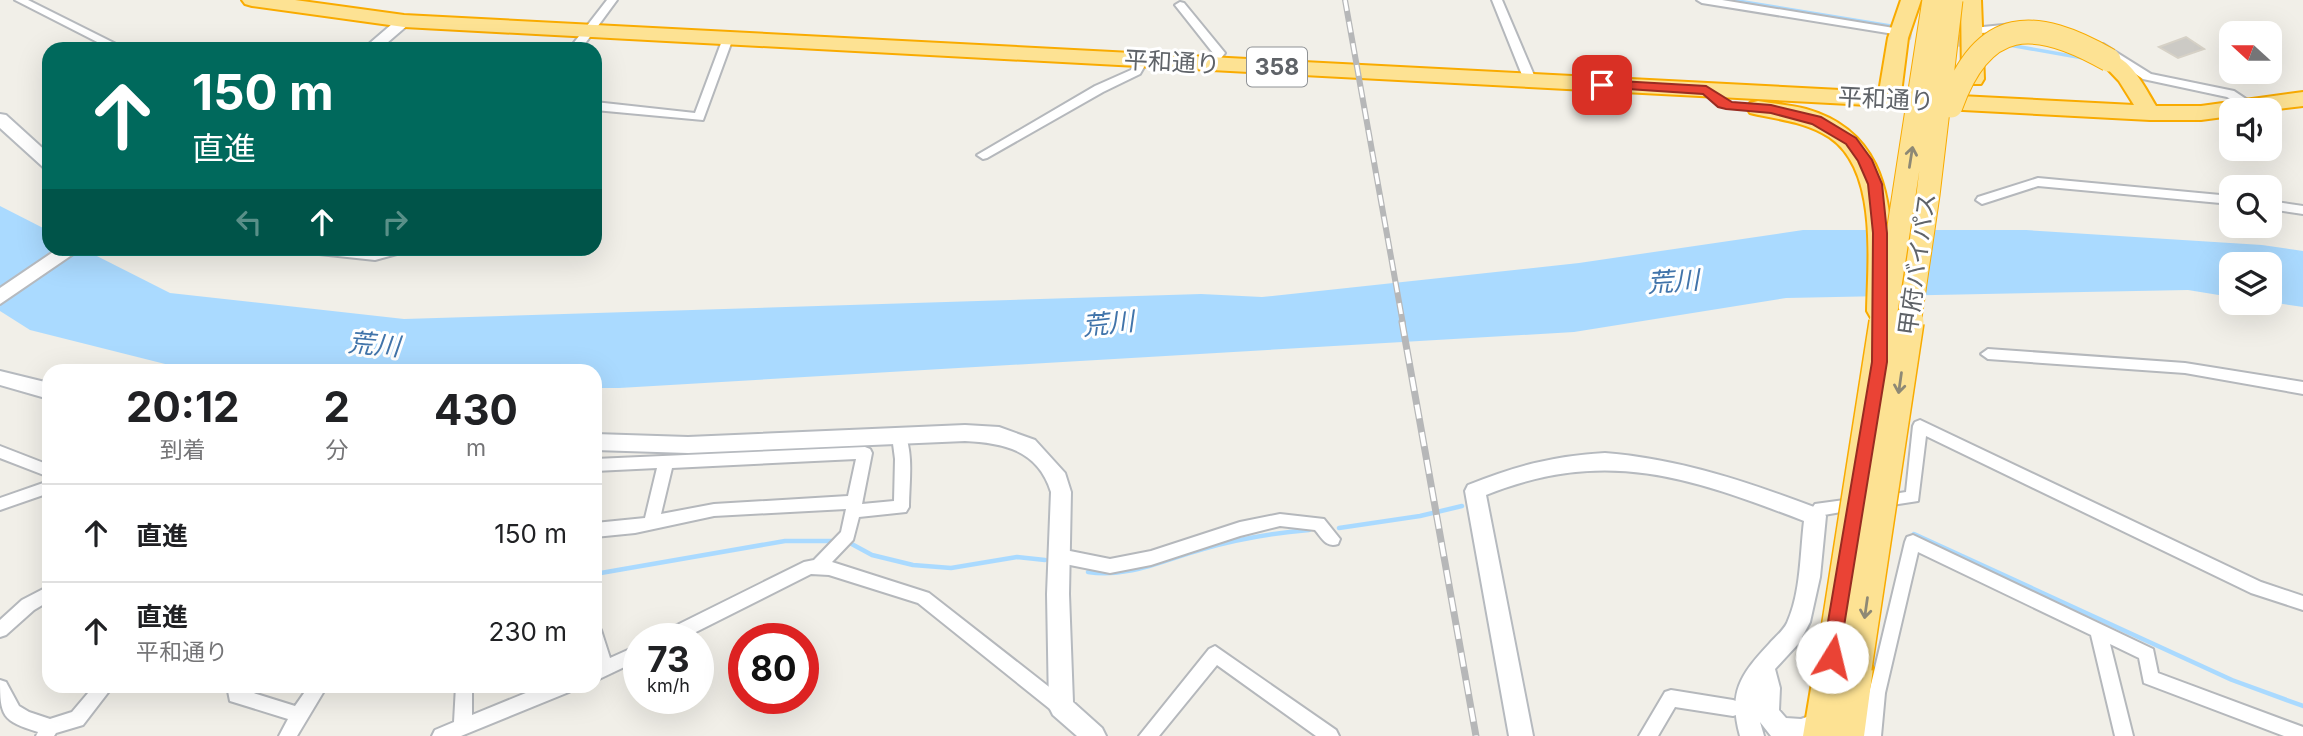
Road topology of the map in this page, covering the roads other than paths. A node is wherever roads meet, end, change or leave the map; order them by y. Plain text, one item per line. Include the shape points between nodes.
1 (20, 0) edge
2 (252, 0) edge
3 (612, 0) edge
4 (1497, 0) edge
5 (1702, 0) edge
6 (1911, 0) edge
7 (1934, 0) edge
8 (1951, 0) edge
9 (1971, 0) edge
10 (1180, 5) dead end
11 (404, 21) junction
12 (589, 31) junction
13 (1973, 31) junction
14 (1900, 32) junction
15 (728, 38) junction
16 (106, 42) edge
17 (379, 42) edge
18 (580, 42) edge
19 (1142, 61) junction
20 (1211, 64) junction
21 (1530, 80) junction
22 (1706, 90) junction
23 (2237, 98) edge
24 (1889, 100) junction
25 (2302, 100) edge
26 (2282, 103) edge
27 (1973, 104) junction
28 (602, 107) edge
29 (1771, 109) joint
30 (2219, 111) edge
31 (2150, 113) junction
32 (0, 119) edge
33 (983, 155) dead end
34 (42, 157) edge
35 (1928, 194) junction
36 (2219, 199) edge
37 (1982, 200) dead end
38 (2282, 207) edge
39 (2303, 210) edge
40 (61, 256) edge
41 (0, 297) edge
42 (1988, 355) dead end
43 (1880, 362) junction
44 (0, 378) edge
45 (2303, 388) edge
46 (42, 389) edge
47 (899, 436) junction
48 (602, 442) edge
49 (0, 452) edge
50 (666, 463) junction
51 (602, 465) edge
52 (42, 468) edge
53 (42, 489) edge
54 (0, 504) edge
55 (854, 507) junction
56 (1815, 516) junction
57 (651, 523) junction
58 (602, 529) edge
59 (1332, 539) dead end
60 (1060, 556) junction
61 (817, 568) junction
62 (42, 597) edge
63 (2303, 603) edge
64 (696, 623) edge
65 (0, 630) edge
66 (2098, 630) junction
67 (623, 660) edge
68 (1763, 667) junction
69 (602, 670) edge
70 (0, 688) edge
71 (99, 693) edge
72 (236, 693) edge
73 (314, 693) edge
74 (464, 693) edge
75 (546, 693) edge
76 (1061, 707) junction
77 (1733, 708) dead end
78 (299, 715) junction
79 (463, 727) junction
80 (48, 732) edge
81 (1829, 732) edge
82 (2303, 735) edge
83 (288, 736) edge
84 (441, 736) edge
85 (1094, 736) edge
86 (1147, 736) edge
87 (1330, 736) edge
88 (1521, 736) edge
89 (1648, 736) edge
90 (1752, 736) edge
91 (1872, 736) edge
92 (2124, 736) edge

1 - 16 street
2 - 11 highway, 平和通り / 358
3 - 12 street
4 - 21 street
5 - 14 street
6 - 14 highway
43 -> 7 highway, 甲府バイパス, bridge
8 - 35 highway, 甲府バイパス, bridge
9 - 13 highway
10 - 20 street via 1219,53
11 - 12 highway, 平和通り / 358
11 - 17 street
12 - 15 highway, 平和通り / 358
12 - 18 street
13 - 23 street via 2031,26 2070,33 2108,50 2147,77
13 - 27 highway
14 - 24 highway
15 - 19 highway, 平和通り / 358
15 - 28 street via 699,117
19 - 20 highway, 平和通り / 358
19 - 33 street via 1136,72
20 - 21 highway, 平和通り / 358
21 - 22 highway, 平和通り / 358
22 - 24 highway, 平和通り / 358
22 - 29 highway via 1722,104
24 - 27 highway, 平和通り / 358
25 - 26 highway, 平和通り / 358
27 - 31 highway, 平和通り / 358
29 - 43 highway, bridge via 1833,129 1851,141 1865,160 1875,184 1880,233
30 - 31 highway, 平和通り / 358
31 - 35 highway, bridge via 2127,77 2091,47 2043,34 2011,33 1989,41 1959,78 1946,128 1939,187
32 - 34 street
35 -> 81 highway, 甲府バイパス, bridge via 1857,668
36 - 37 street via 2038,182
38 - 39 street
40 - 41 street
42 - 45 street via 2185,368
43 - 81 highway, 甲府バイパス, bridge via 1835,635
44 - 46 street
47 - 48 street via 688,445
47 - 55 street via 901,507
47 - 60 street via 999,435 1028,446 1055,473 1061,492
49 - 52 street
50 - 51 street
50 - 55 street via 865,453
50 - 57 street
53 - 54 street
55 - 57 street via 714,510
55 - 61 street via 848,535
56 - 63 street via 1820,509 1913,497 1920,426 2257,588
56 - 68 street via 1803,605 1793,634
56 - 88 street via 1700,474 1616,461 1546,466 1501,478 1475,491
57 - 58 street
59 - 60 street via 1320,524 1280,520 1110,566
60 - 76 street
61 - 64 street
61 - 76 street via 923,598
62 - 65 street
66 - 82 street via 2147,654 2150,678
66 - 91 street via 1913,542 1877,693
66 - 92 street
67 - 69 street
68 - 81 street via 1767,713 1780,729
68 - 90 street via 1751,679 1744,698
70 - 80 street via 14,716
71 - 80 street via 77,719
72 - 78 street
73 - 78 street
74 - 79 street
75 - 79 street
76 - 85 street
77 - 89 street via 1671,698
78 - 83 street
79 - 84 street
86 - 87 street via 1214,653

